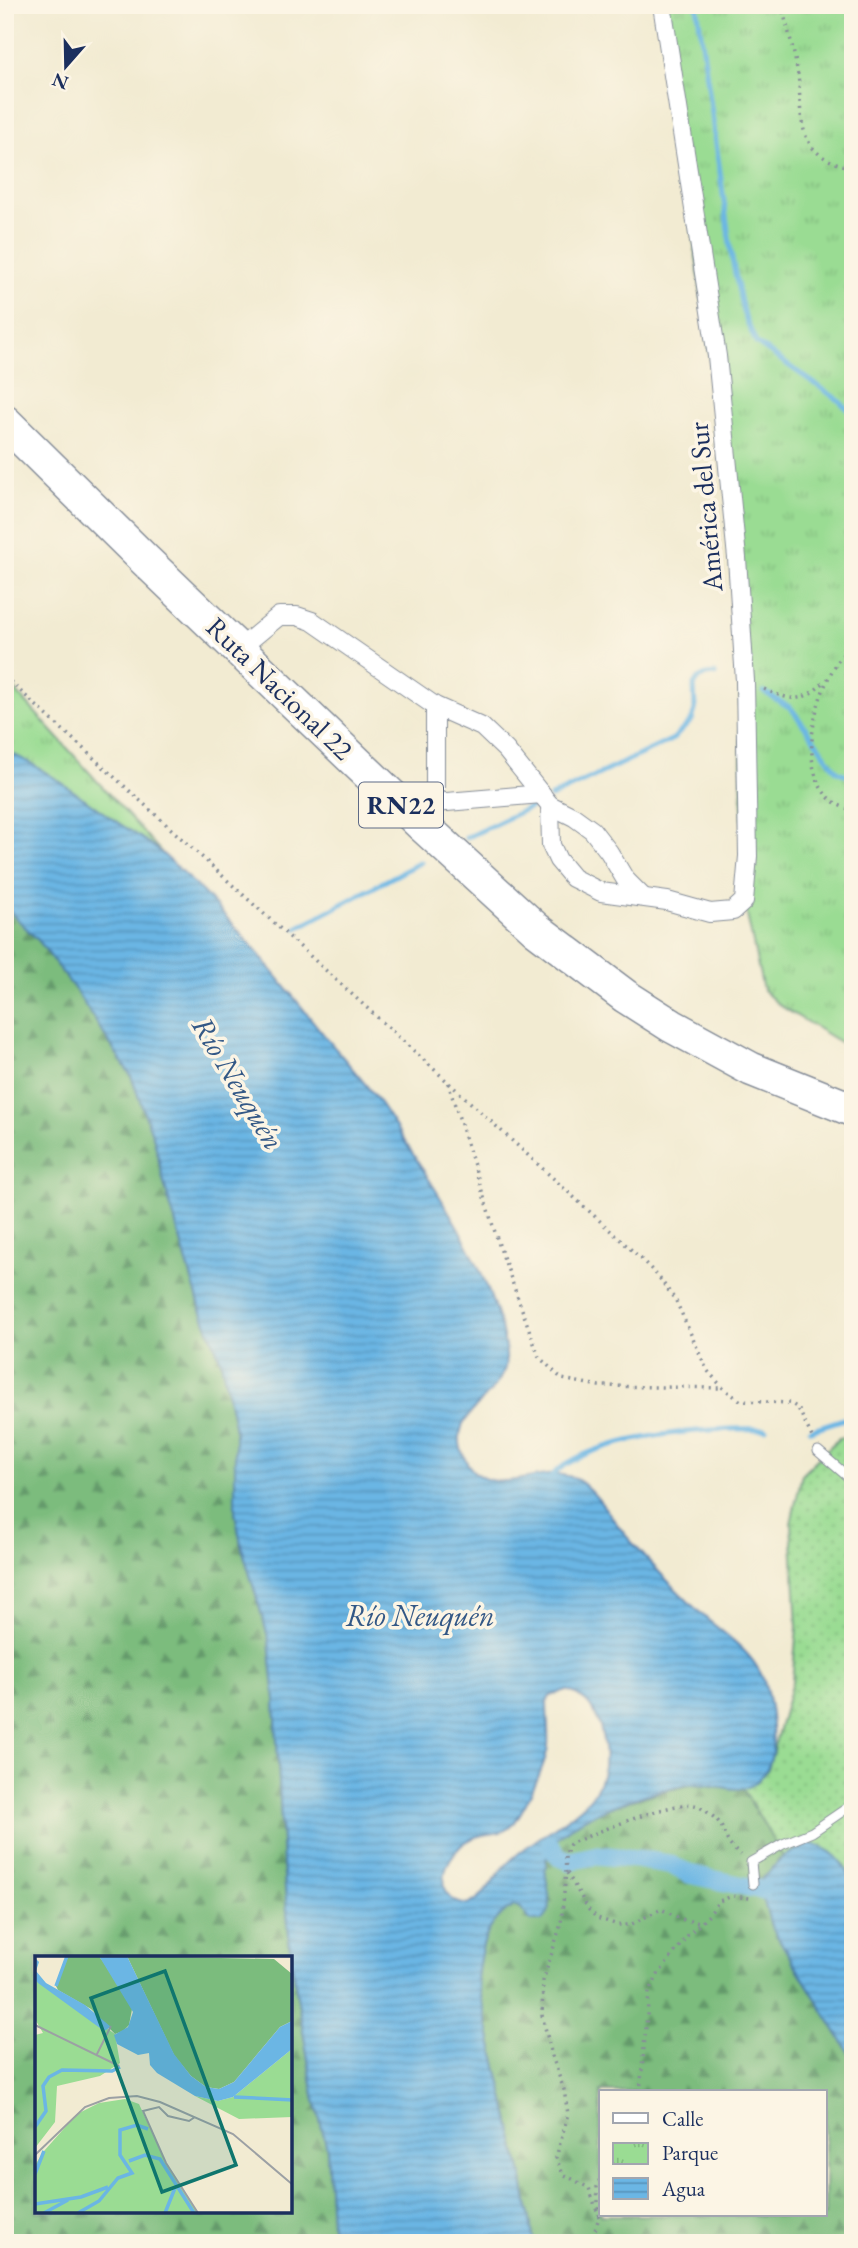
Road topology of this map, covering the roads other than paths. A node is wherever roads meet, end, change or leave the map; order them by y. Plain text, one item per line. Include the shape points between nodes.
1 (662, 5) edge
2 (5, 422) edge
3 (239, 649) junction
4 (435, 706) junction
5 (546, 800) junction
6 (428, 814) junction
7 (643, 897) junction
8 (853, 1110) edge
9 (818, 1451) road end
10 (853, 1481) edge
11 (853, 1804) edge
12 (753, 1884) dead end

1 - 7 street, América del Sur via 717,356 745,681 748,856 744,901 733,911 709,913
2 - 3 highway, Ruta Nacional 22 / RN22
3 - 4 street via 279,615 297,616 340,638
3 - 6 highway, Ruta Nacional 22 / RN22
4 - 5 street via 482,727
4 - 6 street
5 - 6 street
5 - 7 street via 592,830
5 - 7 street, América del Sur via 551,845 573,878 601,892
6 - 8 highway, Ruta Nacional 22 / RN22 via 536,929 625,996 751,1069
9 - 10 lane
11 - 12 lane via 812,1832 751,1862

